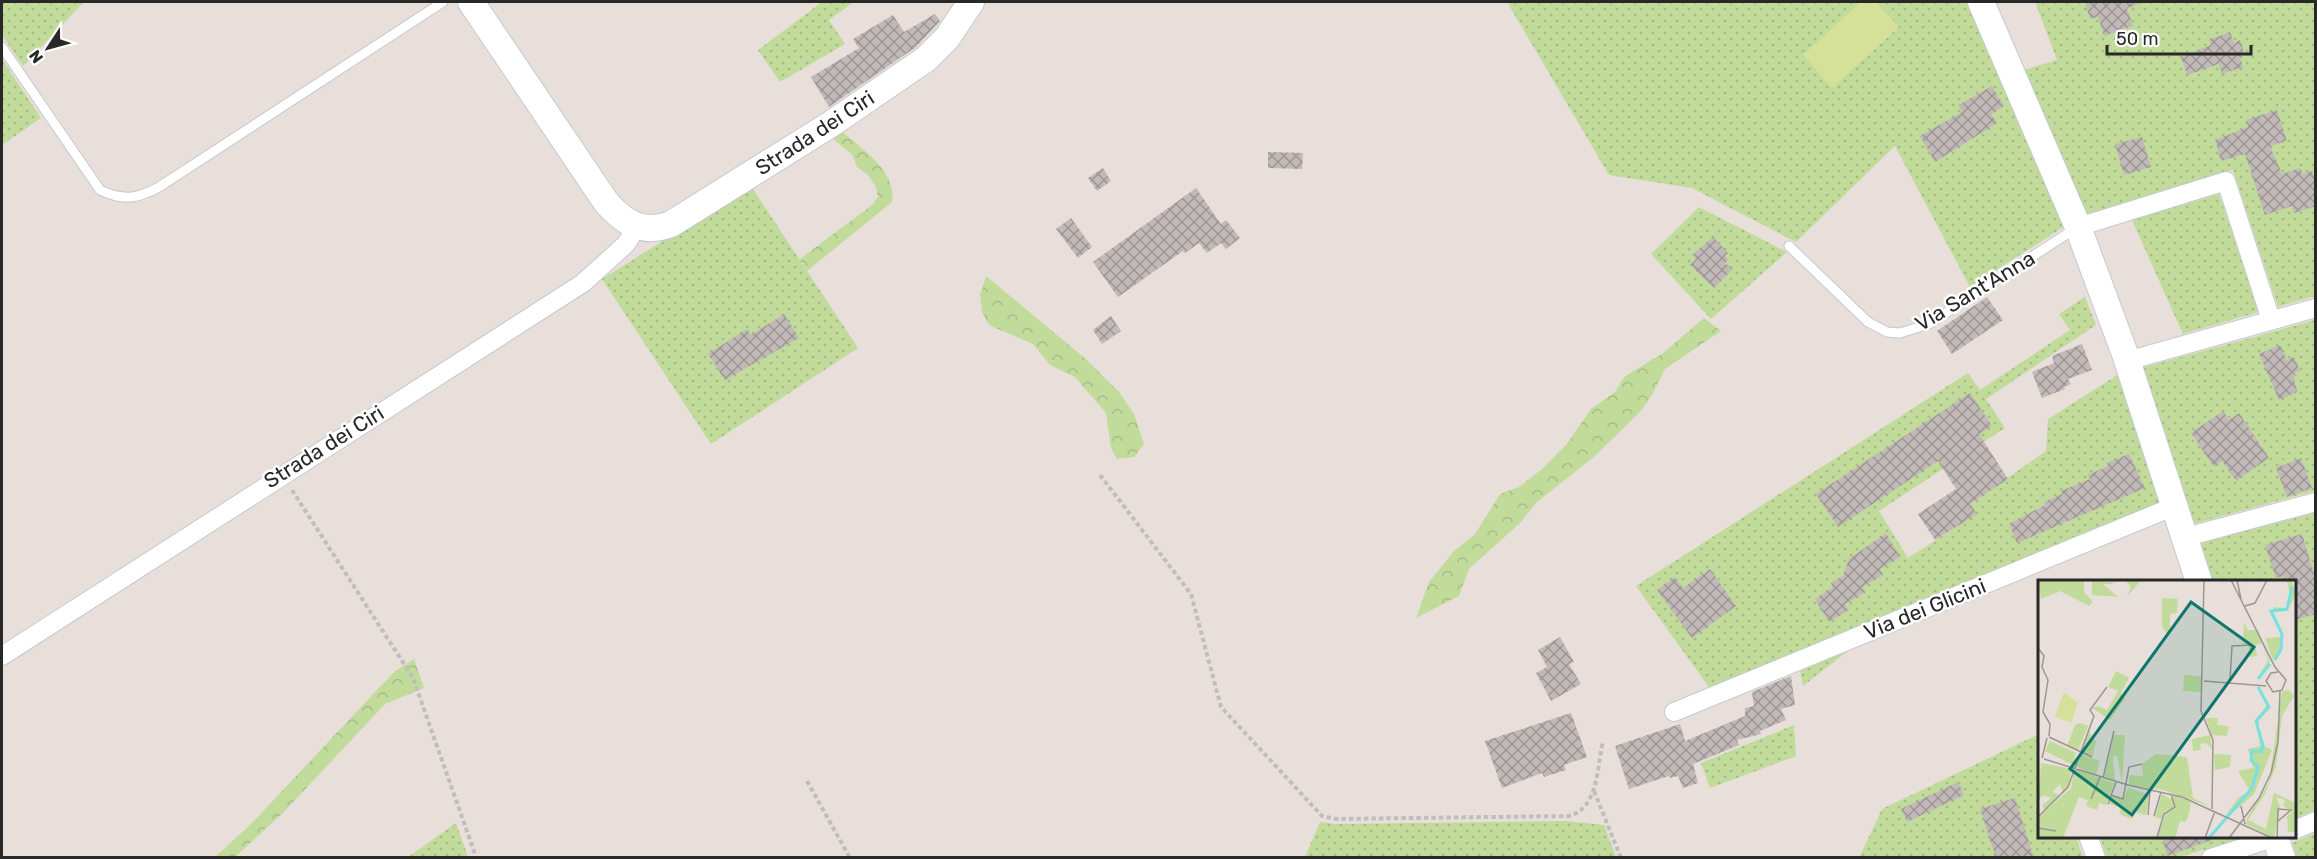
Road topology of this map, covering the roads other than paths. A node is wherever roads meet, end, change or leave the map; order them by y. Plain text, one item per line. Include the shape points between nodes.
1 (443, 2) edge
2 (471, 2) edge
3 (971, 2) edge
4 (1981, 2) edge
5 (2, 46) edge
6 (637, 227) junction
7 (2078, 227) junction
8 (1790, 246) dead end
9 (2316, 308) edge
10 (2271, 320) junction
11 (2127, 361) junction
12 (2316, 502) edge
13 (2175, 506) junction
14 (2186, 537) junction
15 (2198, 580) edge
16 (2, 656) edge
17 (1674, 712) dead end
18 (2316, 821) edge
19 (2296, 832) edge
20 (2088, 838) edge
21 (2281, 840) edge
22 (2096, 858) edge
23 (2211, 858) edge

1 - 5 lane via 159,187 126,200 100,190 94,183
2 - 6 street via 606,202
3 - 6 street, Strada dei Ciri via 939,47 887,87 671,224 654,229
4 - 7 street
6 - 16 street, Strada dei Ciri via 626,244 583,283
7 - 8 lane, Via Sant'Anna via 1929,324 1900,333 1887,332 1868,322
7 - 10 street, Via Sant'Anna via 2226,181
7 - 11 street
9 - 10 street
10 - 11 street
11 - 13 street
12 - 14 street
13 - 14 street
13 - 17 street, Via dei Glicini
14 - 15 street
18 - 19 street
20 - 22 street
21 - 23 street

